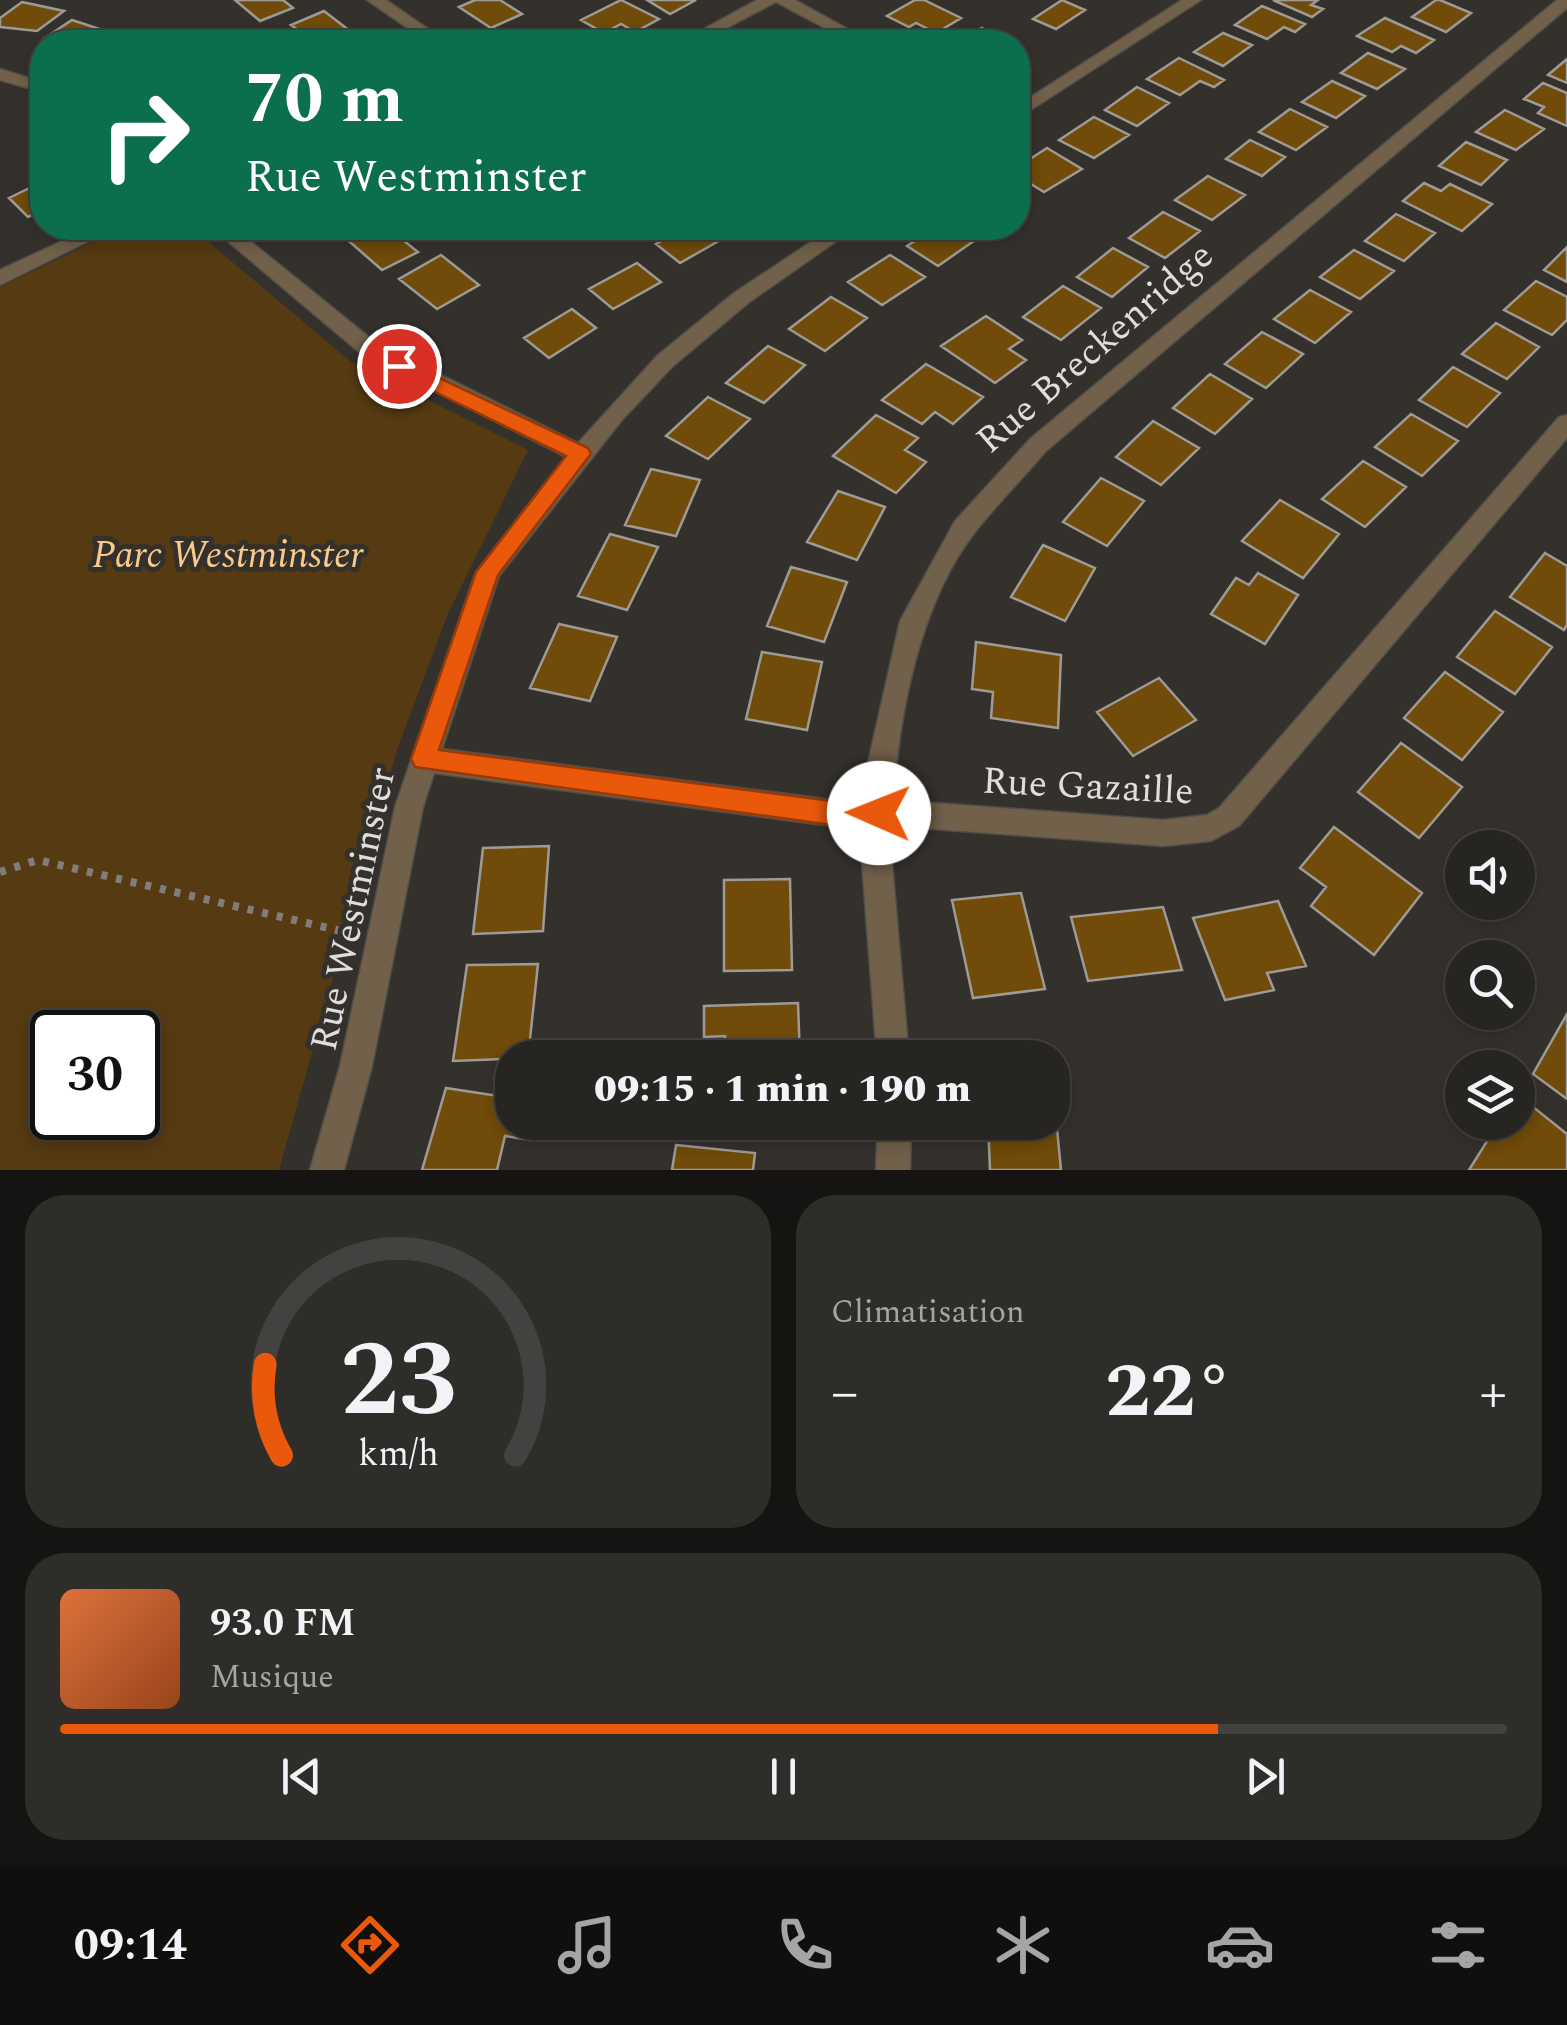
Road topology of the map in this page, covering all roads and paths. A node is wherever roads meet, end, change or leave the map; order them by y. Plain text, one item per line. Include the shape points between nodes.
1 (375, 0) edge
2 (769, 0) edge
3 (783, 0) edge
4 (1193, 0) edge
5 (1567, 0) edge
6 (421, 30) edge
7 (711, 30) edge
8 (840, 30) edge
9 (4, 77) edge
10 (30, 84) edge
11 (1030, 105) edge
12 (81, 240) edge
13 (237, 240) edge
14 (828, 240) edge
15 (0, 278) edge
16 (1567, 423) edge
17 (580, 454) junction
18 (424, 759) junction
19 (879, 813) junction
20 (0, 872) edge
21 (380, 940) junction
22 (891, 1040) edge
23 (894, 1140) edge
24 (327, 1170) edge
25 (893, 1170) edge

1 - 6 street
2 - 7 street
3 - 8 street
4 - 11 street
5 - 19 street, Rue Breckenridge via 998,486 964,528 913,622 882,762
9 - 10 street
12 - 15 street
13 - 17 street via 367,347
14 - 17 street, Rue Westminster via 704,326
16 - 19 street, Rue Gazaille via 1230,817 1211,828 1163,833
17 - 18 street, Rue Westminster via 488,572
18 - 19 street, Rue Gazaille via 824,812
18 - 21 street, Rue Westminster
19 - 22 street, Rue Breckenridge via 880,927
20 - 21 path via 38,860
21 - 24 street, Rue Westminster
23 - 25 street

